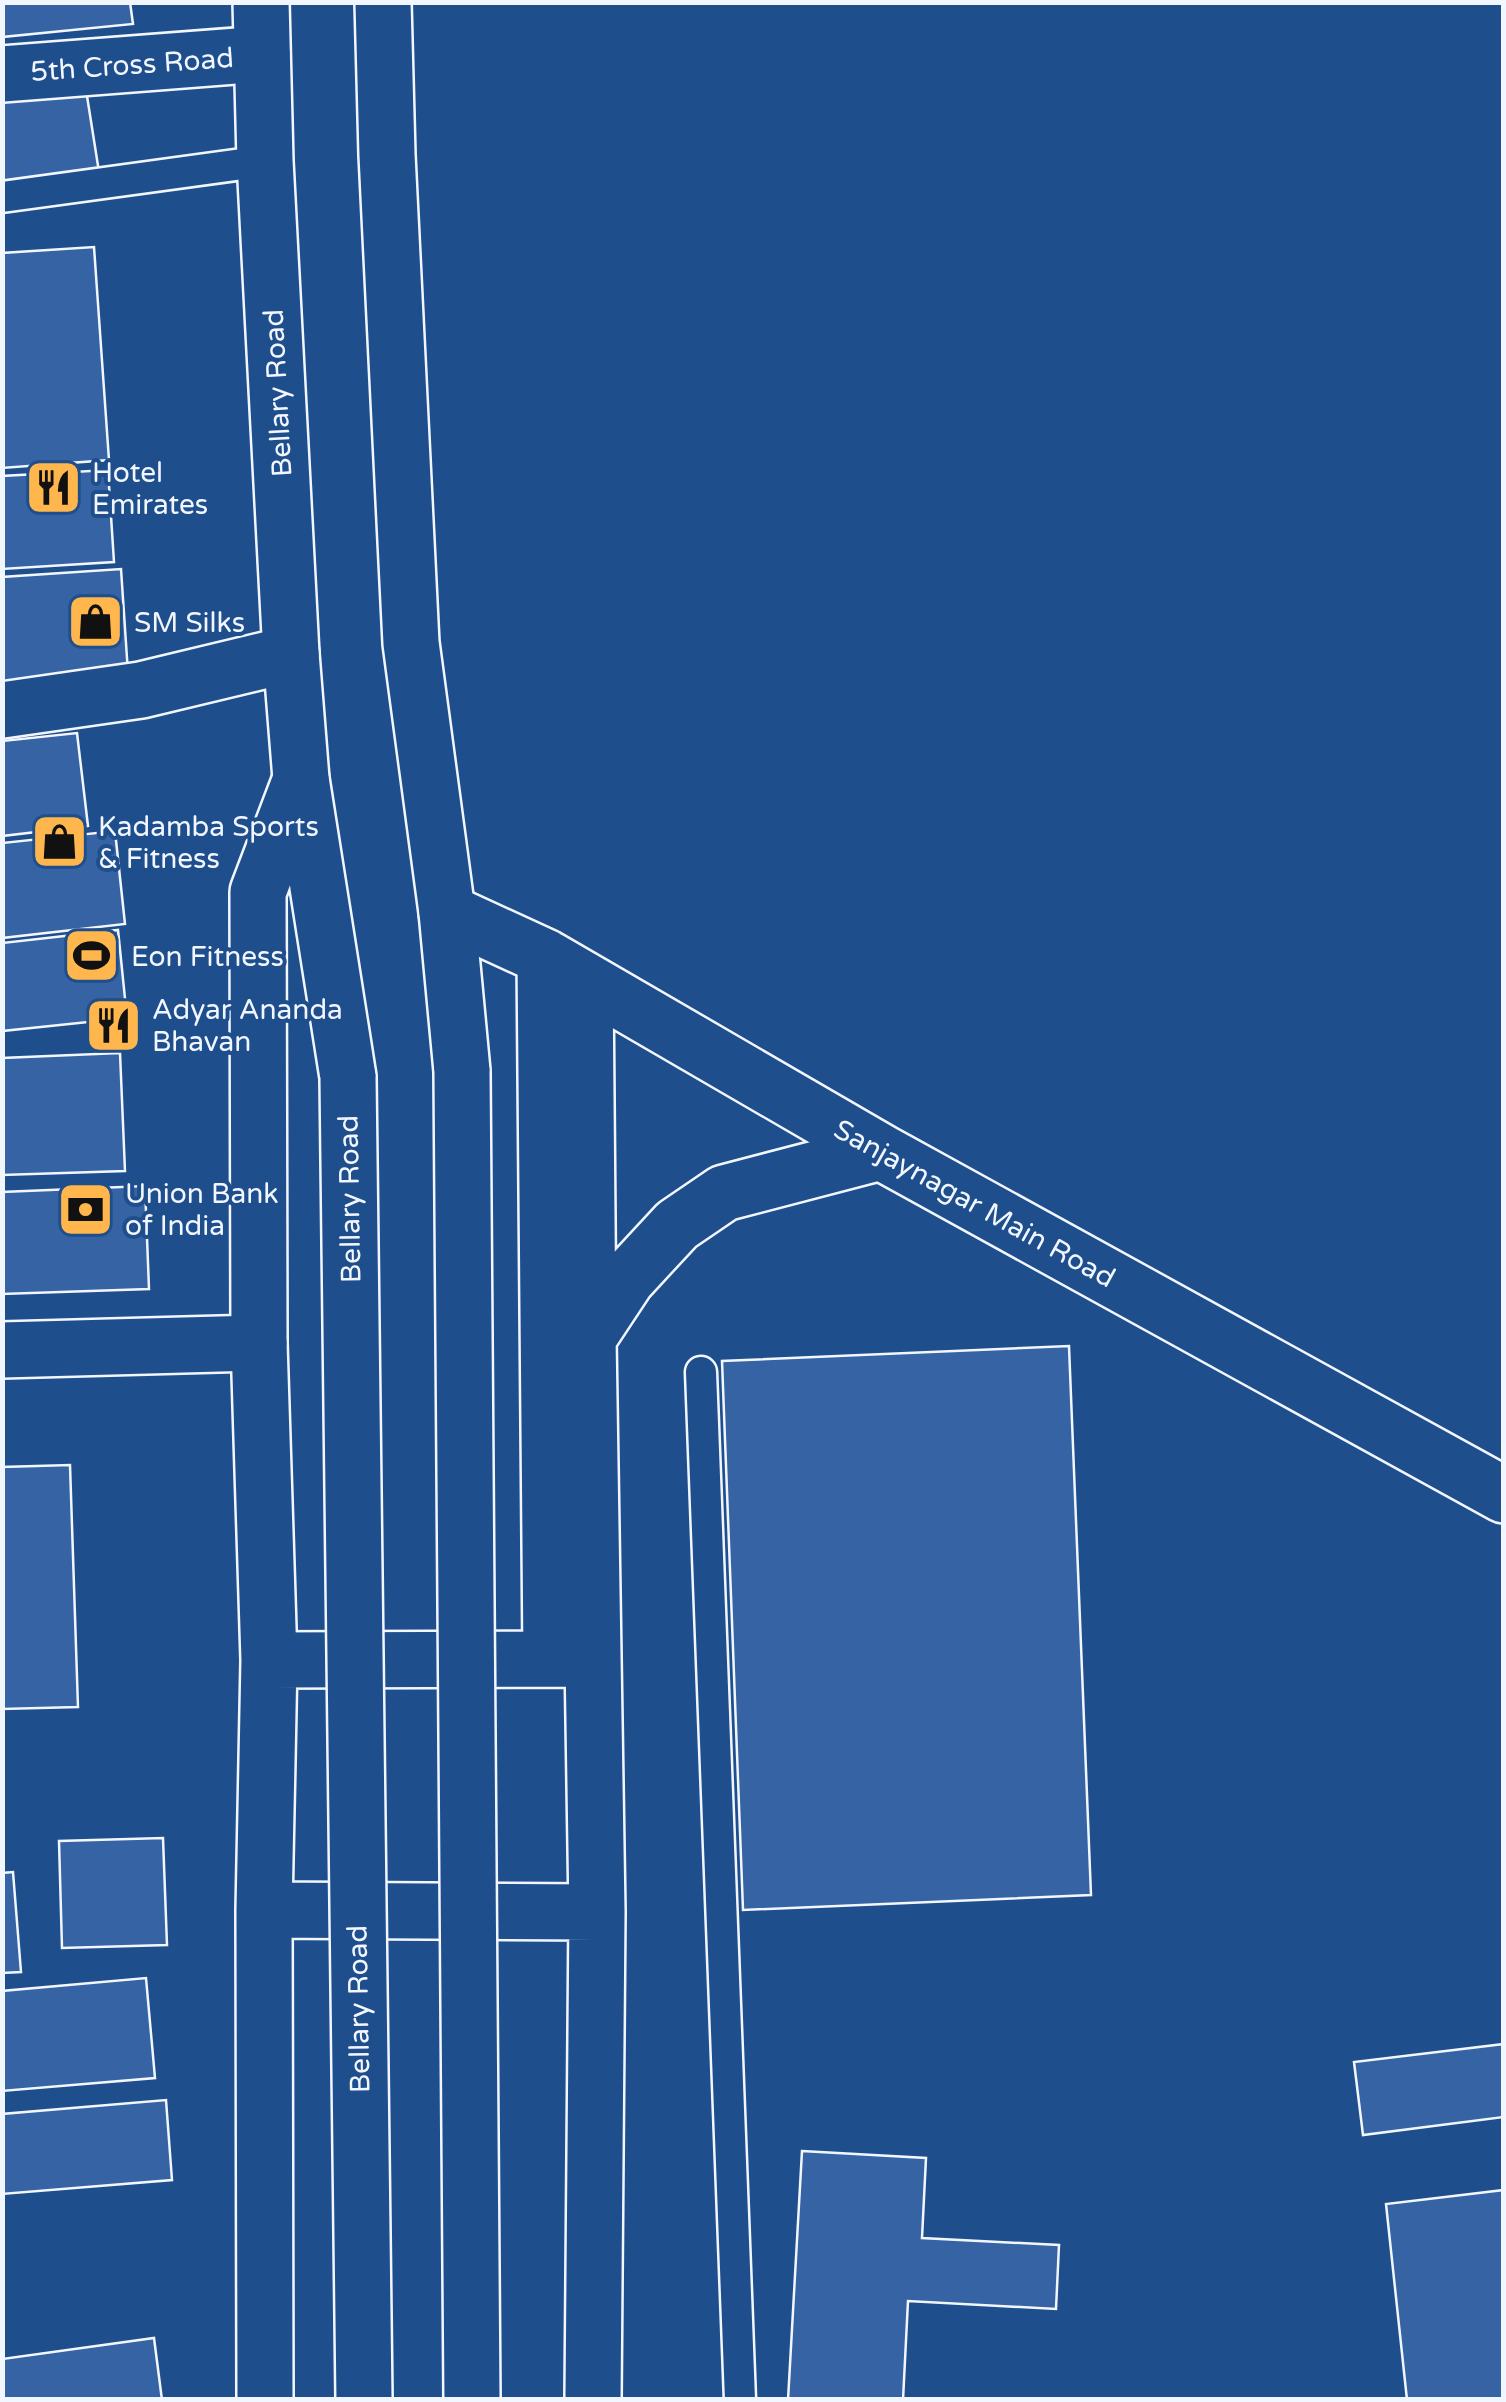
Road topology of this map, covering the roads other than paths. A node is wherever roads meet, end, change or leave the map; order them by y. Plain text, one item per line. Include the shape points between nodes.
1 (383, 2) edge
2 (262, 28) edge
3 (2, 74) edge
4 (265, 161) junction
5 (2, 198) edge
6 (290, 654) junction
7 (2, 710) edge
8 (301, 779) junction
9 (448, 912) junction
10 (565, 969) junction
11 (881, 1152) junction
12 (588, 1338) junction
13 (258, 1342) junction
14 (2, 1350) edge
15 (701, 1372) dead end
16 (1504, 1495) edge
17 (572, 1659) junction
18 (269, 1660) junction
19 (264, 1910) junction
20 (598, 1912) junction
21 (265, 2400) edge
22 (364, 2400) edge
23 (472, 2400) edge
24 (593, 2400) edge
25 (740, 2400) edge

1 - 9 main road via 411,644
2 - 3 main road, 5th Cross Road
2 - 4 main road, Bellary Road
4 - 5 lane
4 - 6 main road, Bellary Road
6 - 7 main road via 141,690
6 - 8 main road, Bellary Road
8 - 13 main road via 258,892
8 - 22 main road, Bellary Road, bridge via 348,1077
9 - 10 main road, Sanjaynagar Main Road
9 - 23 main road, bridge via 462,1070
10 - 11 main road, Sanjaynagar Main Road
10 - 12 main road
10 - 17 main road
11 - 12 main road via 724,1194 678,1225 627,1279
11 - 16 main road, Sanjaynagar Main Road
12 - 17 main road
13 - 14 main road
13 - 18 main road
15 - 25 lane
17 - 18 main road
17 - 20 main road
18 - 19 main road
19 - 20 main road
19 - 21 main road
20 - 24 main road

